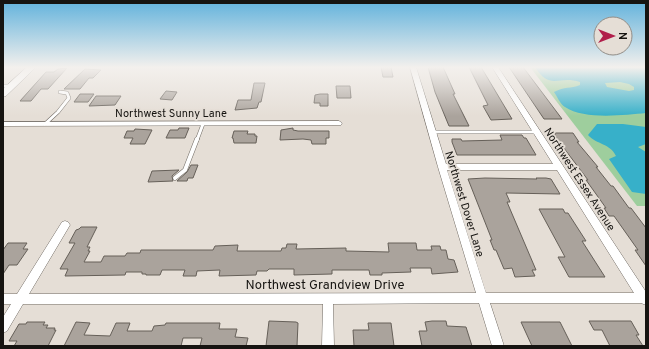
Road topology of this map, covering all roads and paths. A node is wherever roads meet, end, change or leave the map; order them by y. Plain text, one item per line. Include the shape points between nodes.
1 (418, 83) edge
2 (506, 83) edge
3 (7, 86) edge
4 (60, 92) dead end
5 (3, 94) edge
6 (339, 123) dead end
7 (3, 124) edge
8 (45, 124) junction
9 (203, 124) junction
10 (432, 132) junction
11 (537, 132) junction
12 (442, 167) junction
13 (559, 167) junction
14 (175, 178) dead end
15 (65, 225) dead end
16 (328, 298) junction
17 (3, 299) edge
18 (21, 299) junction
19 (484, 299) junction
20 (645, 299) edge
21 (3, 327) edge
22 (328, 346) edge
23 (498, 346) edge

1 - 10 street, Northwest Dover Lane
2 - 11 street, Northwest Essex Avenue
3 - 5 main road
4 - 8 lane via 67,93 69,98
6 - 9 street, Northwest Sunny Lane
7 - 8 street, Northwest Sunny Lane
8 - 9 street, Northwest Sunny Lane
9 - 14 lane via 185,170
10 - 11 lane
10 - 12 street, Northwest Dover Lane
11 - 13 street, Northwest Essex Avenue
12 - 13 street
12 - 19 street, Northwest Dover Lane
13 - 20 street, Northwest Essex Avenue
15 - 18 street
16 - 18 street, Northwest Grandview Drive
16 - 19 street, Northwest Grandview Drive
16 - 22 street
17 - 18 street, Northwest Grandview Drive
18 - 21 street
19 - 20 street, Northwest Grandview Drive
19 - 23 street, Northwest Dover Lane

